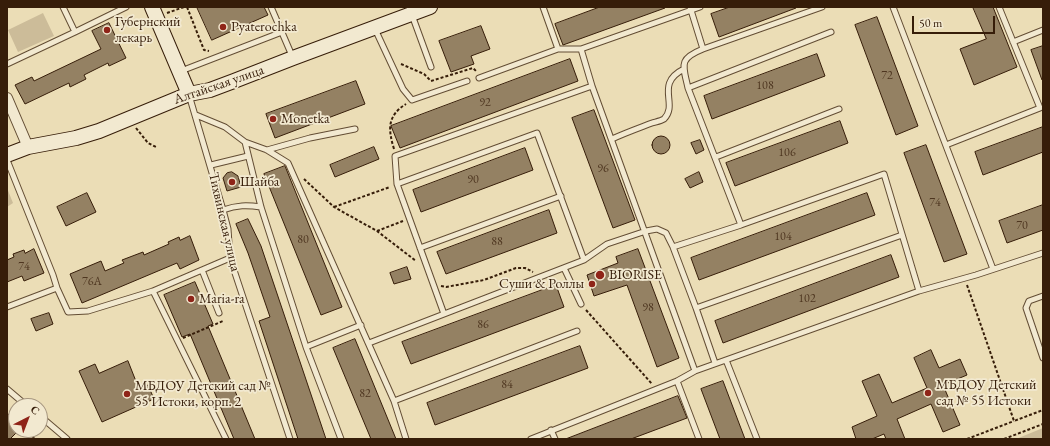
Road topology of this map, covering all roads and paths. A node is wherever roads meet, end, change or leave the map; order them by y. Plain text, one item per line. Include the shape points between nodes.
1 (63, 7) edge
2 (126, 7) edge
3 (152, 7) edge
4 (187, 7) edge
5 (271, 7) edge
6 (430, 7) edge
7 (543, 7) edge
8 (700, 7) edge
9 (822, 7) edge
10 (893, 7) edge
11 (999, 7) edge
12 (691, 9) edge
13 (412, 14) junction
14 (374, 28) junction
15 (1043, 30) edge
16 (75, 32) junction
17 (282, 32) junction
18 (832, 32) dead end
19 (1013, 42) junction
20 (558, 49) junction
21 (581, 49) junction
22 (703, 49) junction
23 (224, 56) junction
24 (293, 58) junction
25 (7, 64) edge
26 (431, 67) dead end
27 (684, 69) junction
28 (179, 72) junction
29 (479, 78) dead end
30 (467, 82) dead end
31 (592, 86) junction
32 (688, 88) junction
33 (188, 94) junction
34 (7, 98) edge
35 (412, 100) junction
36 (1042, 108) edge
37 (839, 109) dead end
38 (196, 115) junction
39 (130, 119) junction
40 (355, 129) dead end
41 (612, 138) junction
42 (245, 142) junction
43 (946, 145) junction
44 (28, 147) junction
45 (156, 148) dead end
46 (267, 150) junction
47 (7, 155) edge
48 (248, 156) junction
49 (396, 156) junction
50 (716, 157) junction
51 (7, 160) edge
52 (211, 165) junction
53 (293, 172) junction
54 (397, 184) junction
55 (561, 196) junction
56 (261, 207) junction
57 (334, 207) junction
58 (223, 210) junction
59 (409, 218) junction
60 (742, 225) junction
61 (377, 231) junction
62 (646, 231) junction
63 (902, 235) junction
64 (674, 247) junction
65 (420, 248) junction
66 (1043, 253) edge
67 (230, 258) junction
68 (584, 260) junction
69 (564, 268) junction
70 (992, 269) junction
71 (202, 270) junction
72 (428, 270) junction
73 (543, 276) junction
74 (965, 278) junction
75 (432, 283) junction
76 (57, 288) junction
77 (153, 291) junction
78 (919, 291) junction
79 (1043, 296) edge
80 (581, 304) joint
81 (7, 307) edge
82 (696, 308) junction
83 (219, 313) dead end
84 (444, 314) junction
85 (223, 321) dead end
86 (361, 325) junction
87 (577, 331) dead end
88 (177, 340) junction
89 (369, 343) junction
90 (306, 347) junction
91 (1043, 358) edge
92 (726, 360) junction
93 (715, 363) junction
94 (695, 371) junction
95 (677, 381) junction
96 (657, 388) junction
97 (7, 390) edge
98 (17, 398) edge
99 (394, 401) junction
100 (1043, 410) edge
101 (1014, 421) junction
102 (48, 423) edge
103 (1043, 424) edge
104 (551, 430) junction
105 (67, 439) edge
106 (226, 439) edge
107 (290, 439) edge
108 (341, 439) edge
109 (406, 439) edge
110 (531, 439) edge
111 (555, 439) edge
112 (699, 439) edge
113 (757, 439) edge
114 (967, 439) edge
115 (1004, 439) edge

1 - 16 lane
2 - 16 lane
3 - 28 main road, Тихвинская улица
4 - 23 path via 204,50
5 - 17 lane
6 - 13 main road, Алтайская улица
7 - 20 lane
8 - 12 lane
9 - 22 lane
10 - 43 lane
11 - 19 lane
12 - 21 lane
12 - 22 lane
13 - 14 main road, Алтайская улица
13 - 26 lane
14 - 24 main road, Алтайская улица
14 - 35 lane via 402,89
15 - 19 lane
16 - 25 lane
17 - 23 lane
17 - 24 lane
18 - 32 lane
19 - 36 lane
20 - 21 lane
20 - 29 lane
21 - 31 lane
22 - 27 lane via 686,59
23 - 28 lane
24 - 33 main road, Алтайская улица via 210,90
27 - 32 lane
27 - 41 lane via 670,79 669,110 663,119
28 - 33 main road, Тихвинская улица
30 - 35 lane
31 - 41 lane
31 - 49 lane
32 - 50 lane
33 - 38 lane, Тихвинская улица
33 - 39 main road, Алтайская улица
34 - 44 street
35 - 49 path via 399,109 389,124
36 - 43 lane
37 - 50 lane
38 - 42 lane via 225,127
38 - 52 lane, Тихвинская улица
39 - 44 main road, Алтайская улица via 76,138
39 - 45 path via 148,143
40 - 46 lane
41 - 62 lane
42 - 46 lane
42 - 48 lane
43 - 70 lane
44 - 47 main road, Алтайская улица
46 - 53 lane via 288,163
48 - 52 lane
48 - 56 lane
49 - 54 lane
50 - 60 lane
51 - 76 lane
52 - 58 lane, Тихвинская улица
53 - 57 path
53 - 86 lane
54 - 55 lane via 537,133
54 - 57 path
54 - 59 lane
55 - 65 lane
55 - 68 lane
56 - 58 lane via 235,206
56 - 90 lane
57 - 61 path
58 - 67 lane, Тихвинская улица via 228,229
59 - 61 path
59 - 65 lane
60 - 63 lane via 884,174
60 - 64 lane
61 - 72 path
62 - 64 lane via 657,229 666,233
62 - 68 lane via 607,244
62 - 94 lane
63 - 78 lane
63 - 82 lane
64 - 82 lane
65 - 72 lane
66 - 70 lane
67 - 71 lane
67 - 107 lane, Тихвинская улица
68 - 69 lane
69 - 73 lane
69 - 80 lane
70 - 74 lane
71 - 77 lane
71 - 83 lane
72 - 75 lane
73 - 75 path via 525,268 516,268 484,280 446,287
73 - 84 lane
74 - 78 lane
74 - 101 path
75 - 84 lane
76 - 77 lane via 68,312 88,311
76 - 81 lane
77 - 88 lane
78 - 92 lane
79 - 91 lane via 1029,300 1026,308
80 - 96 path
82 - 93 lane
84 - 89 lane
85 - 88 path
86 - 89 lane
86 - 90 lane
87 - 99 lane
88 - 106 lane
89 - 99 lane
90 - 108 lane
92 - 93 lane
92 - 113 lane
93 - 94 lane
94 - 95 lane
95 - 96 lane
95 - 112 lane
96 - 104 lane
97 - 98 lane
99 - 109 lane
100 - 101 path
101 - 114 path
102 - 105 lane
103 - 115 path
104 - 110 lane
104 - 111 lane

